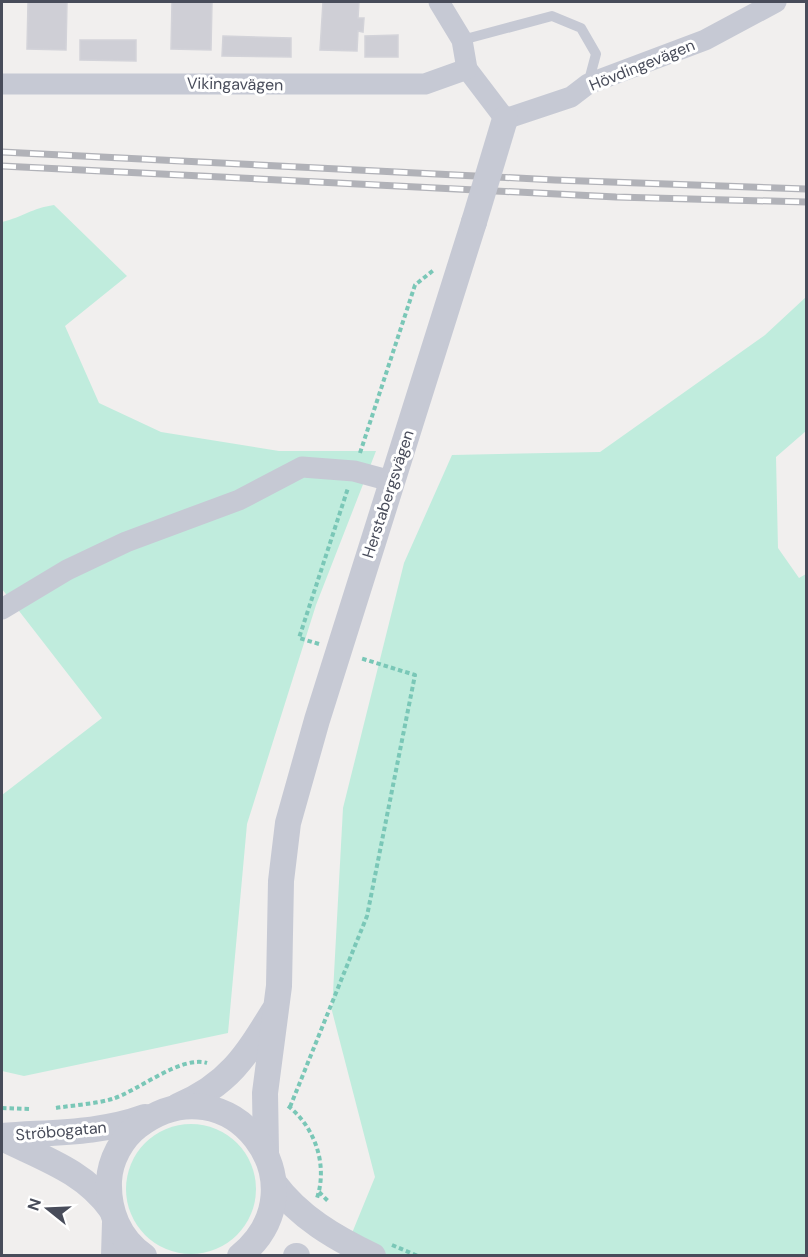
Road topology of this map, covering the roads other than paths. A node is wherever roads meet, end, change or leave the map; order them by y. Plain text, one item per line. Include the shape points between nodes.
1 (439, 2) edge
2 (776, 2) edge
3 (462, 40) junction
4 (466, 69) junction
5 (2, 84) edge
6 (588, 84) junction
7 (505, 120) junction
8 (391, 481) junction
9 (2, 609) edge
10 (275, 1009) junction
11 (165, 1110) junction
12 (2, 1137) edge
13 (266, 1152) junction
14 (274, 1183) junction
15 (113, 1216) junction
16 (114, 1256) edge
17 (144, 1256) edge
18 (240, 1256) edge
19 (373, 1256) edge

1 - 3 street
2 - 6 street, Hövdingevägen via 705,40
3 - 4 street
3 - 6 lane via 552,16 581,28 596,54
4 - 5 street, Vikingavägen via 425,84
4 - 7 street
6 - 7 street, Hövdingevägen via 571,97
7 - 8 street, Herstabergsvägen, bridge
8 - 9 street via 354,471 302,466 238,501 126,542
8 - 10 street, Herstabergsvägen via 288,823 281,880 282,933
10 - 11 street, Herstabergsvägen via 245,1057 220,1083 201,1096
10 - 13 street, Herstabergsvägen via 265,1093
11 - 12 street, Ströbogatan via 124,1125
11 - 13 street via 213,1109 229,1114 252,1132
11 - 15 street via 132,1131 113,1161 109,1178
12 - 15 street, Ströbogatan via 85,1181 98,1191
13 - 14 street
14 - 18 street via 264,1228
14 - 19 street via 300,1213
15 - 16 street
15 - 17 street, Ströbogatan via 133,1248

